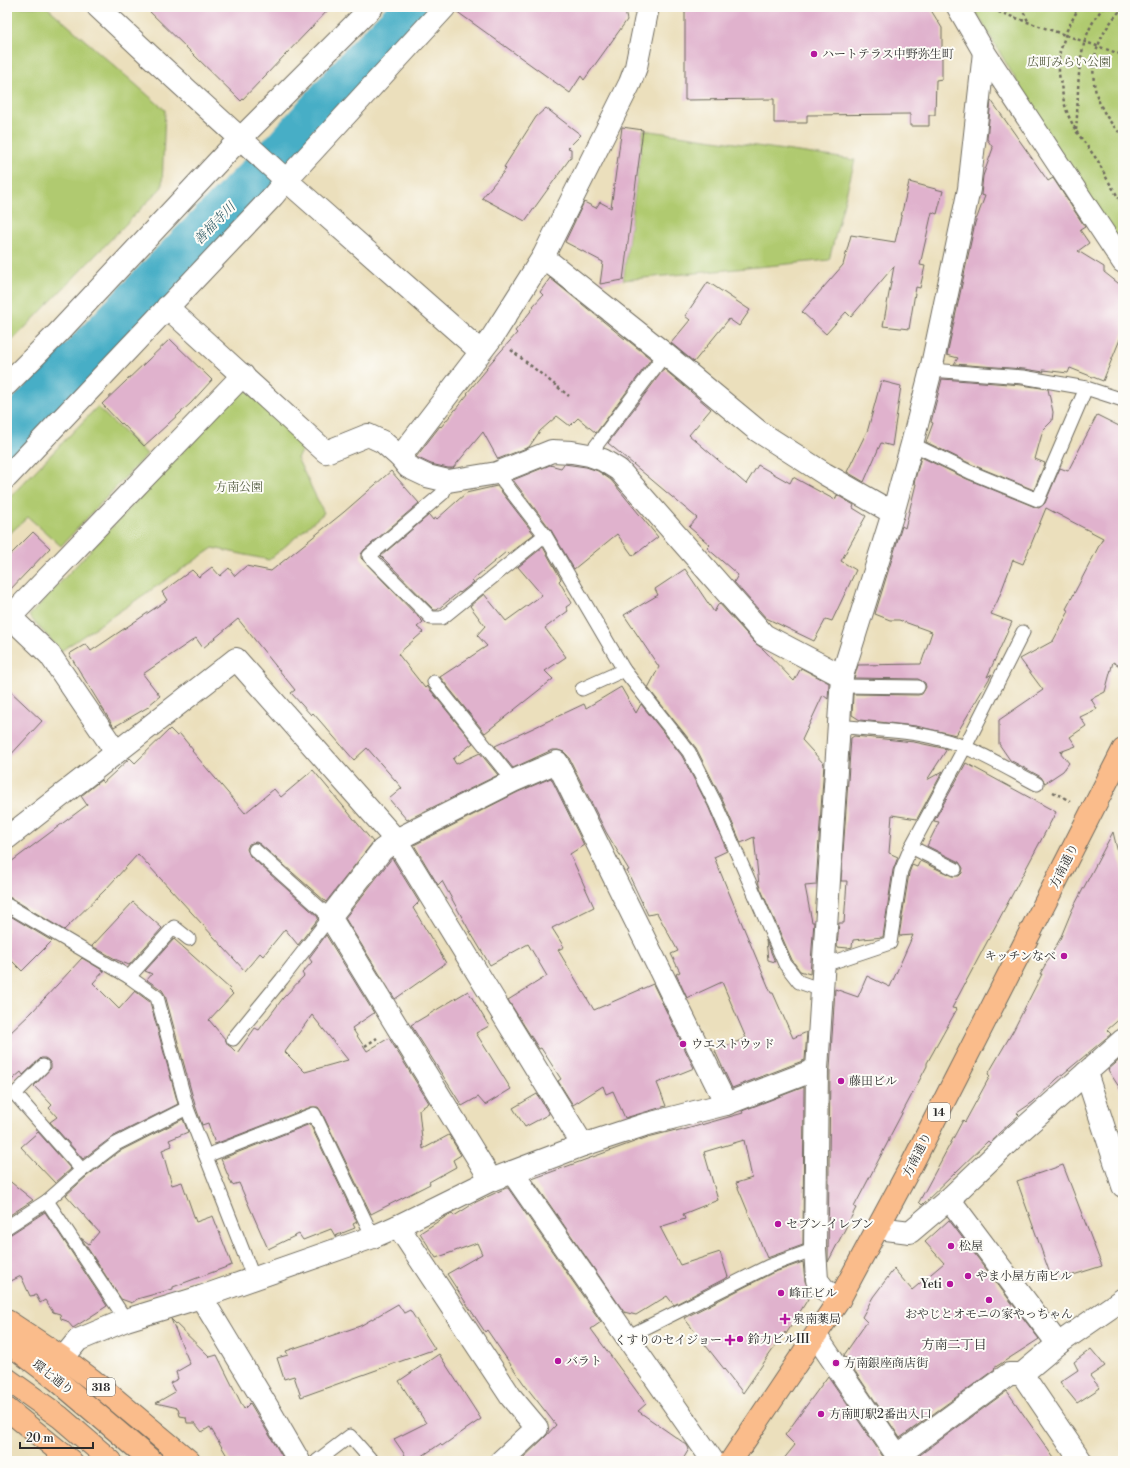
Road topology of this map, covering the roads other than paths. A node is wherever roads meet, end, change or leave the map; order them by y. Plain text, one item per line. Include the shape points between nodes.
1 (98, 7) edge
2 (372, 7) edge
3 (445, 7) edge
4 (648, 7) edge
5 (958, 7) edge
6 (984, 52) junction
7 (246, 142) junction
8 (282, 176) junction
9 (542, 257) junction
10 (1123, 262) edge
11 (167, 307) junction
12 (486, 343) junction
13 (665, 354) junction
14 (931, 370) junction
15 (243, 375) junction
16 (7, 384) edge
17 (1086, 388) junction
18 (1123, 400) edge
19 (912, 444) junction
20 (589, 455) junction
21 (400, 457) junction
22 (496, 473) junction
23 (7, 477) edge
24 (448, 481) junction
25 (893, 513) junction
26 (545, 535) junction
27 (8, 615) edge
28 (1023, 632) dead end
29 (624, 670) junction
30 (842, 681) junction
31 (434, 682) dead end
32 (918, 687) dead end
33 (582, 689) dead end
34 (838, 726) junction
35 (964, 747) junction
36 (1123, 750) edge
37 (116, 752) junction
38 (513, 781) junction
39 (1037, 784) road end
40 (7, 838) edge
41 (396, 840) junction
42 (911, 847) junction
43 (255, 850) dead end
44 (955, 869) dead end
45 (7, 905) edge
46 (330, 917) junction
47 (189, 939) dead end
48 (824, 965) junction
49 (129, 977) junction
50 (822, 990) junction
51 (233, 1039) dead end
52 (1123, 1040) edge
53 (43, 1066) dead end
54 (817, 1069) junction
55 (1086, 1073) junction
56 (726, 1104) junction
57 (187, 1108) junction
58 (583, 1144) junction
59 (206, 1156) junction
60 (82, 1170) junction
61 (512, 1172) junction
62 (491, 1180) junction
63 (1123, 1186) edge
64 (949, 1199) junction
65 (47, 1201) junction
66 (398, 1226) junction
67 (7, 1227) edge
68 (878, 1228) junction
69 (373, 1237) junction
70 (815, 1249) junction
71 (254, 1279) junction
72 (201, 1297) junction
73 (1123, 1299) edge
74 (839, 1300) junction
75 (126, 1320) junction
76 (7, 1321) edge
77 (816, 1336) junction
78 (627, 1337) junction
79 (7, 1342) edge
80 (1058, 1344) junction
81 (63, 1358) junction
82 (1022, 1374) junction
83 (7, 1379) edge
84 (7, 1409) edge
85 (899, 1458) edge
86 (71, 1461) edge
87 (111, 1461) edge
88 (152, 1461) edge
89 (189, 1461) edge
90 (299, 1461) edge
91 (317, 1461) edge
92 (372, 1461) edge
93 (500, 1461) edge
94 (713, 1461) edge
95 (731, 1461) edge
96 (1081, 1461) edge

1 - 7 street
2 - 7 street
3 - 8 street
4 - 9 street via 636,67 630,83
5 - 6 street
6 - 10 street
6 - 14 street via 971,177
7 - 8 street
7 - 16 street via 229,150
8 - 11 street via 273,196
8 - 12 street
9 - 12 street
9 - 13 street
11 - 15 street
11 - 23 street
12 - 21 street
13 - 20 lane
13 - 25 street via 758,431
14 - 17 lane via 1023,377
14 - 19 street
15 - 21 street via 326,452 368,435 383,442
15 - 27 street
17 - 18 lane
17 - 19 lane via 1038,500 970,472
19 - 25 street
20 - 22 street via 552,451
20 - 30 street via 619,470 764,635
21 - 24 street via 408,467 427,476
22 - 24 street
22 - 26 lane
24 - 26 lane via 443,493 370,556 431,618 442,618
25 - 30 street
26 - 29 lane
27 - 37 street via 50,655
28 - 35 lane
29 - 33 lane
29 - 50 lane via 689,752 715,803 785,964 799,982
30 - 32 lane
30 - 34 street
31 - 38 lane
34 - 35 lane via 910,732
34 - 48 street
35 - 39 lane
35 - 42 lane
36 - 68 main road, 方南通り / 14
37 - 40 street
37 - 41 street via 236,659
38 - 41 street
38 - 56 street via 557,762
41 - 46 street via 382,850
41 - 58 street
42 - 44 lane
42 - 48 lane via 901,871 890,943
43 - 46 lane
45 - 49 lane
46 - 51 lane
46 - 62 street
47 - 49 lane via 174,927
48 - 50 street
49 - 57 lane via 157,997
50 - 54 street
52 - 55 street
53 - 60 lane via 15,1094
54 - 56 street
54 - 70 street
55 - 63 street
55 - 64 street
56 - 58 street
57 - 59 lane
57 - 60 lane via 116,1144
58 - 61 street
59 - 69 lane via 314,1114
59 - 71 lane
60 - 65 lane
61 - 62 street
61 - 78 street
62 - 66 street
64 - 68 street via 910,1232
64 - 80 street
65 - 67 lane
65 - 75 lane
66 - 69 street
66 - 93 street via 511,1397 537,1428
68 - 74 main road, 方南通り / 14
69 - 71 street
70 - 74 street via 817,1280
70 - 78 lane via 769,1266
71 - 72 street
72 - 75 street
72 - 90 street
73 - 80 street
74 - 77 main road, 方南通り / 14
75 - 81 street via 78,1340
76 - 81 main road, 318
77 - 85 street
77 - 95 main road, 方南通り / 14
78 - 94 street
79 - 88 main road, 環七通り / 318 via 74,1394
80 - 82 street
81 - 89 main road, 318
82 - 85 street via 1009,1374
82 - 96 street
83 - 87 main road via 60,1417
84 - 86 main road
91 - 92 lane via 350,1436

